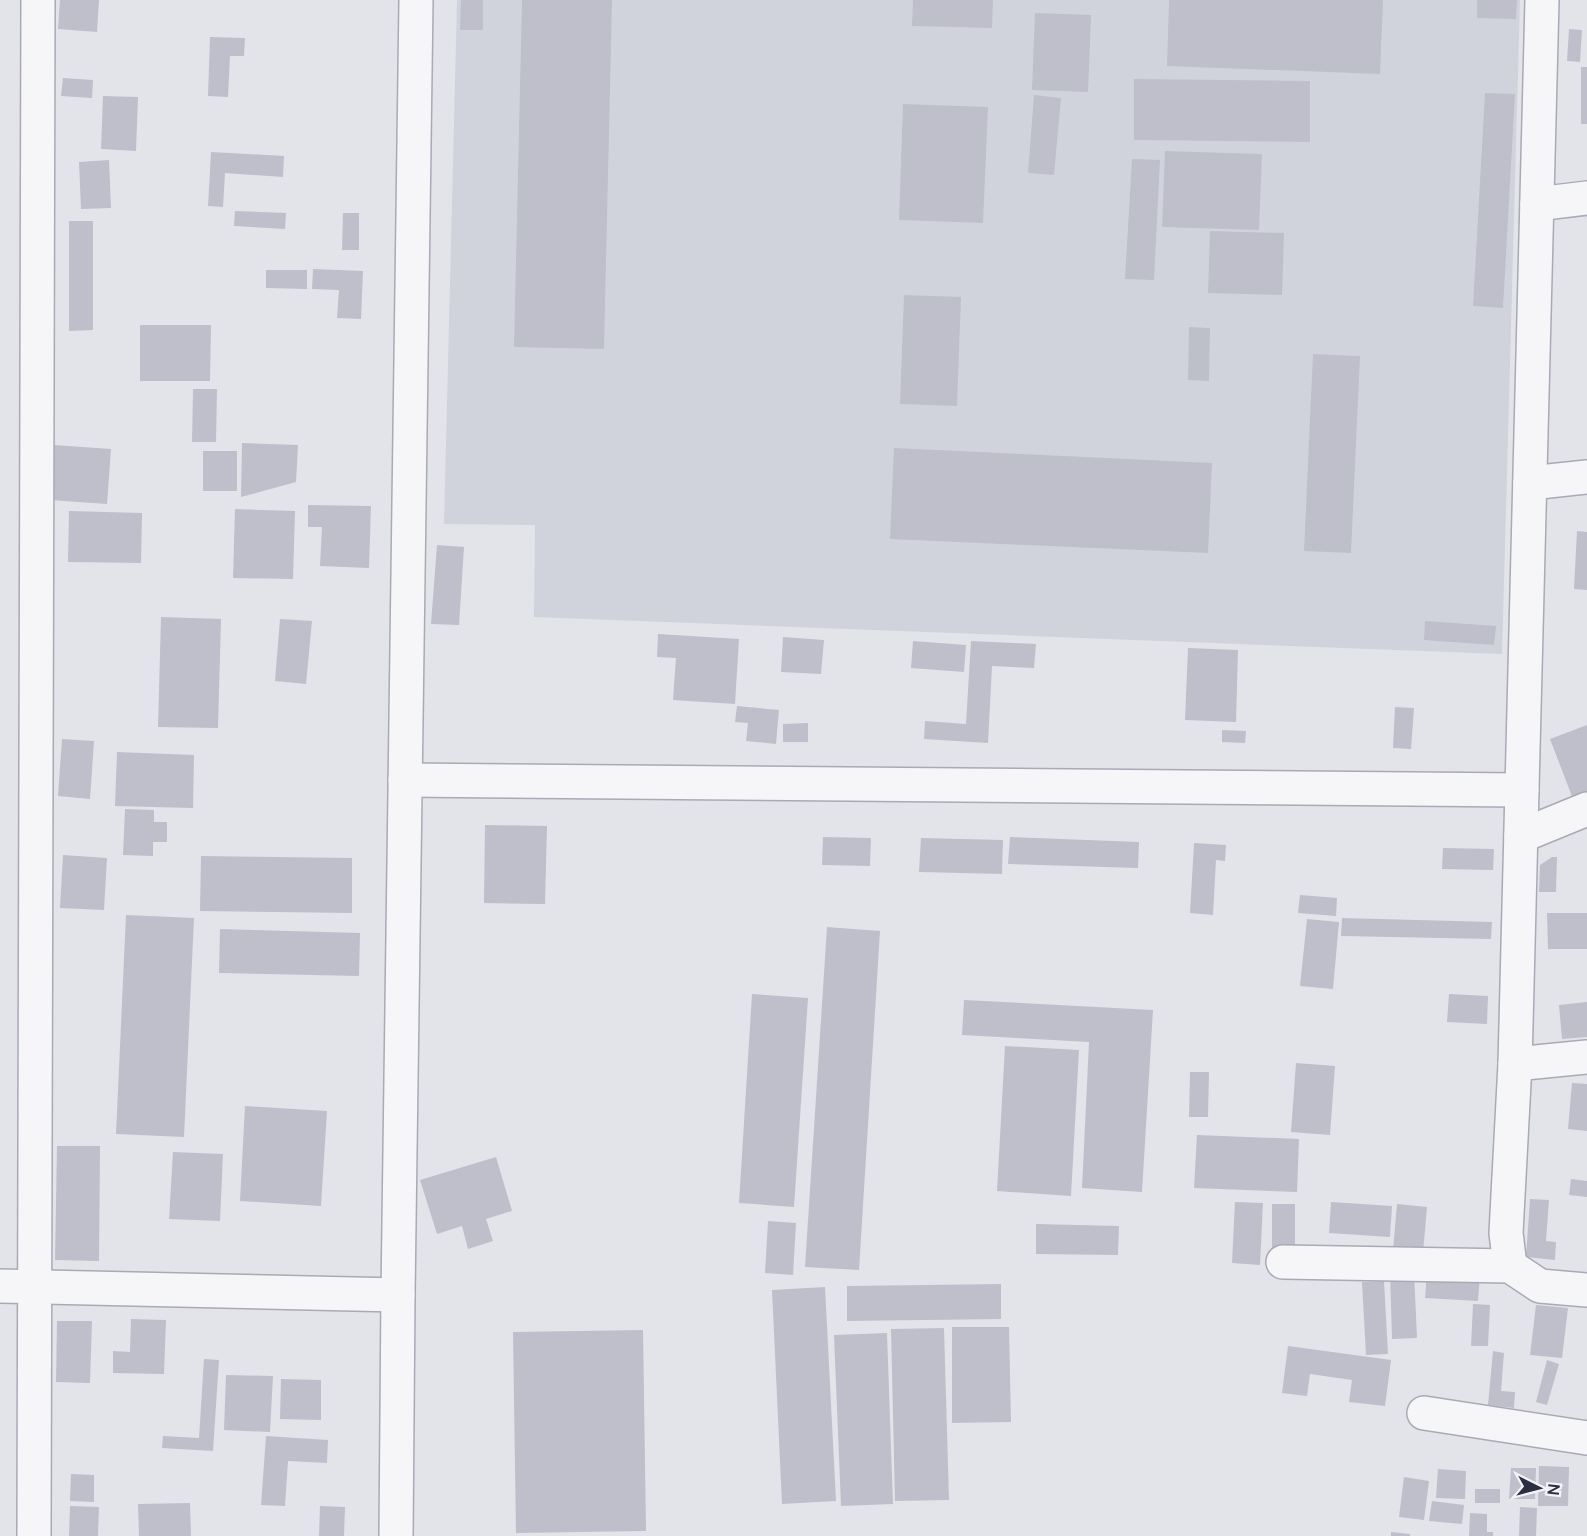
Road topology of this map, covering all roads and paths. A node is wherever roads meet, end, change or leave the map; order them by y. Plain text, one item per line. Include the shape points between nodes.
1 (38, 0) edge
2 (416, 0) edge
3 (1542, 0) edge
4 (1587, 198) edge
5 (1537, 204) junction
6 (1587, 477) edge
7 (1530, 483) junction
8 (405, 780) junction
9 (1522, 790) junction
10 (1587, 808) edge
11 (1521, 836) junction
12 (1587, 1057) edge
13 (1515, 1064) junction
14 (1283, 1262) dead end
15 (1510, 1266) junction
16 (0, 1286) edge
17 (34, 1287) junction
18 (1587, 1290) edge
19 (398, 1295) junction
20 (1424, 1413) dead end
21 (1587, 1438) edge
22 (34, 1536) edge
23 (396, 1536) edge

1 - 17 street
2 - 8 street
3 - 5 street
4 - 5 street
5 - 7 street
6 - 7 street
7 - 9 street
8 - 9 street
8 - 19 street
9 - 11 street
10 - 11 street
11 - 13 street
12 - 13 street
13 - 15 street via 1506,1233
14 - 15 street
15 - 18 street via 1540,1286
16 - 17 street
17 - 19 street
17 - 22 street
19 - 23 street
20 - 21 street

